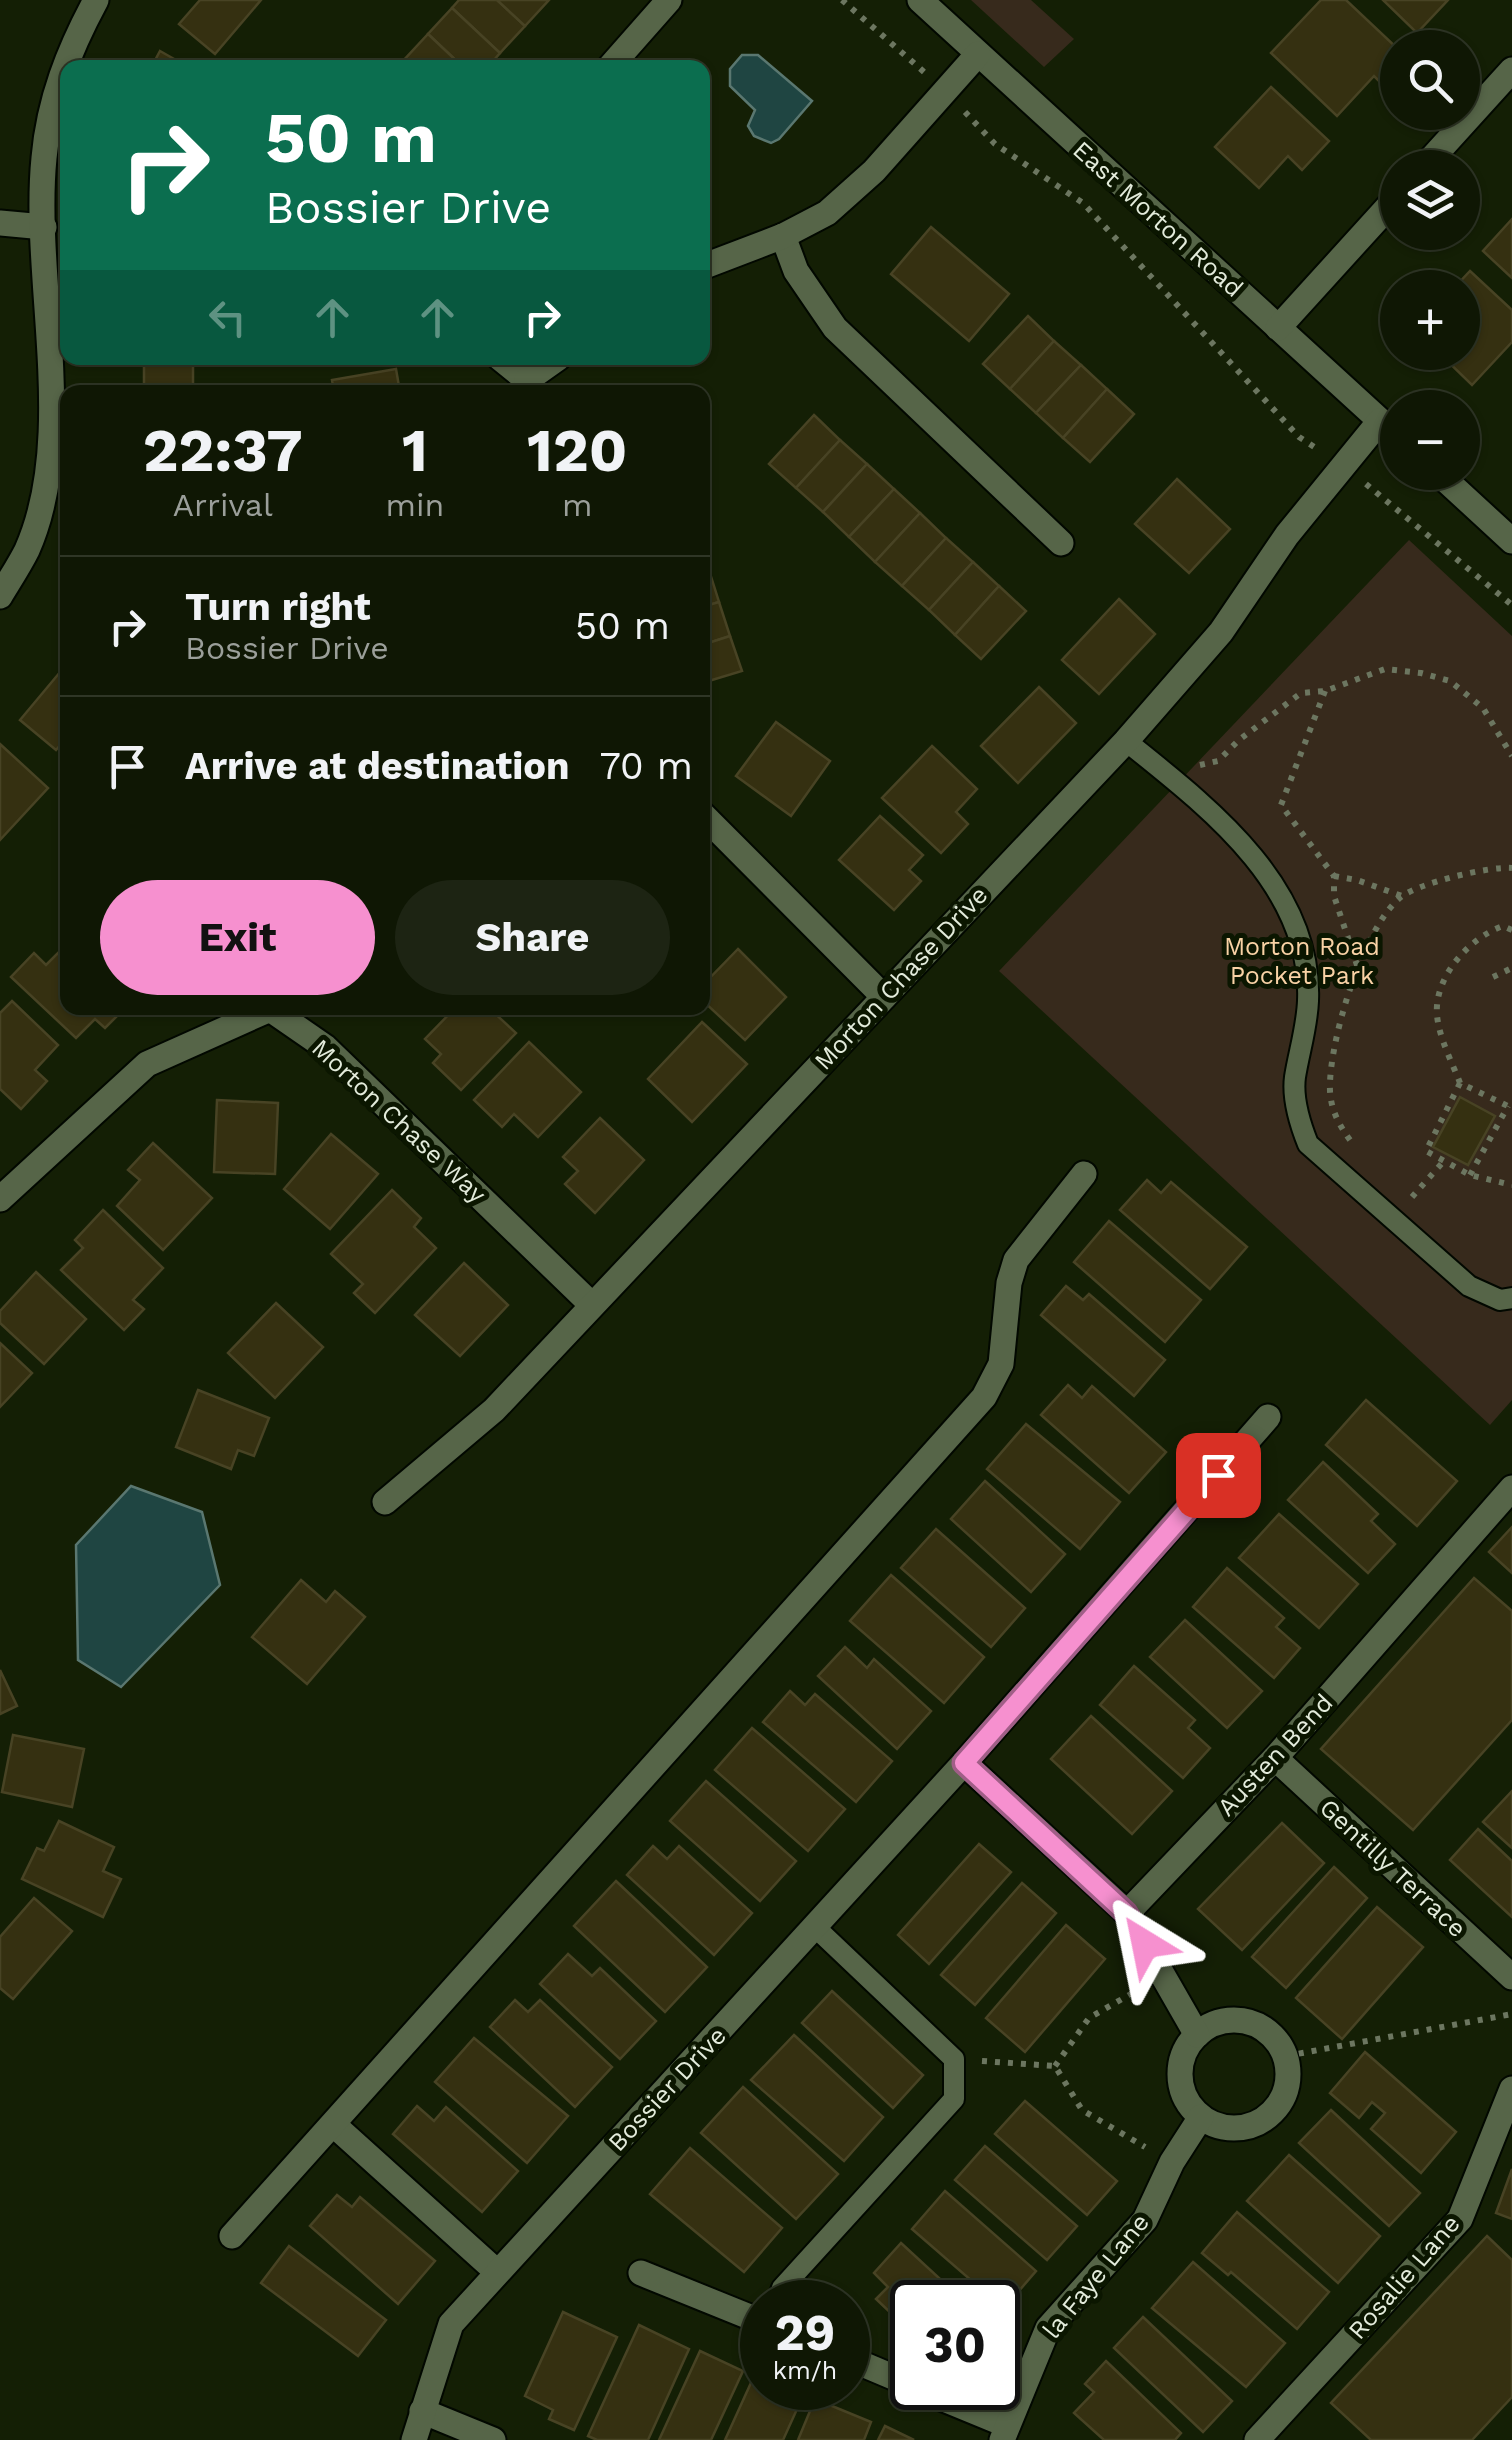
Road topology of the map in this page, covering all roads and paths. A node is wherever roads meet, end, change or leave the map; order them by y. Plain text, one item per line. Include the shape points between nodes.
1 (96, 0) edge
2 (670, 0) edge
3 (842, 0) edge
4 (920, 0) edge
5 (978, 54) junction
6 (67, 60) edge
7 (617, 60) edge
8 (1512, 70) edge
9 (60, 80) edge
10 (946, 91) junction
11 (1440, 150) edge
12 (1380, 216) edge
13 (0, 224) edge
14 (44, 227) junction
15 (783, 236) junction
16 (710, 264) edge
17 (1278, 328) junction
18 (506, 365) edge
19 (550, 365) edge
20 (525, 385) edge
21 (527, 385) edge
22 (1380, 421) edge
23 (1380, 436) edge
24 (1344, 466) junction
25 (1457, 490) edge
26 (1512, 540) edge
27 (1060, 543) dead end
28 (0, 596) edge
29 (1512, 605) edge
30 (1325, 691) junction
31 (1126, 742) junction
32 (1512, 756) edge
33 (1172, 778) junction
34 (710, 822) edge
35 (1512, 868) edge
36 (1334, 876) junction
37 (1402, 896) junction
38 (1512, 930) edge
39 (1358, 968) junction
40 (1512, 968) edge
41 (1492, 977) dead end
42 (884, 997) junction
43 (256, 1015) edge
44 (279, 1015) edge
45 (1460, 1083) junction
46 (1510, 1107) edge
47 (1352, 1143) dead end
48 (1444, 1161) junction
49 (1084, 1174) dead end
50 (1470, 1175) junction
51 (1512, 1185) edge
52 (1400, 1186) dead end
53 (1412, 1196) junction
54 (0, 1199) edge
55 (1425, 1208) dead end
56 (1512, 1298) edge
57 (592, 1305) junction
58 (1268, 1417) dead end
59 (1512, 1488) edge
60 (385, 1502) dead end
61 (1274, 1758) junction
62 (964, 1763) junction
63 (1126, 1913) junction
64 (816, 1928) junction
65 (1164, 1976) junction
66 (1512, 1977) edge
67 (1512, 2014) edge
68 (1196, 2035) junction
69 (1286, 2056) junction
70 (954, 2059) junction
71 (1054, 2066) junction
72 (1512, 2089) edge
73 (1201, 2116) junction
74 (334, 2125) junction
75 (1172, 2162) junction
76 (232, 2236) dead end
77 (497, 2272) junction
78 (641, 2273) dead end
79 (789, 2280) edge
80 (740, 2313) edge
81 (960, 2410) edge
82 (422, 2411) junction
83 (1004, 2433) edge
84 (414, 2440) edge
85 (494, 2440) edge
86 (1257, 2440) edge

1 - 6 street
2 - 7 street
3 - 10 path
4 - 5 street, East Morton Road
5 - 10 street
5 - 17 street, East Morton Road
8 - 11 street
9 - 14 street via 44,160
10 - 15 street via 827,214
10 - 24 path via 996,144 1083,203 1299,437
12 - 17 street
13 - 14 street
14 - 28 street via 48,476 27,549
15 - 16 street
15 - 27 street via 796,271 835,328
17 - 22 street, East Morton Road
18 - 20 street
19 - 21 street
23 - 24 street, Morton Chase Drive
24 - 29 path
24 - 31 street, Morton Chase Drive via 1221,632
25 - 26 street
30 - 32 path via 1384,670 1450,682 1483,708
30 - 33 path via 1300,693 1218,761 1179,770
30 - 36 path via 1281,805
31 - 33 lane
31 - 42 street, Morton Chase Drive
33 - 56 lane via 1276,886 1300,938 1309,1000 1294,1081 1308,1144 1469,1286 1500,1300
34 - 42 street
35 - 37 path via 1494,867
36 - 37 path
36 - 39 path via 1334,896
37 - 39 path via 1379,922
38 - 45 path via 1484,932 1440,988 1437,1014
39 - 47 path via 1330,1089 1336,1119
40 - 41 path
42 - 57 street, Morton Chase Drive
43 - 54 street, Morton Chase Way via 146,1064
44 - 57 street, Morton Chase Way via 325,1046
45 - 46 path
45 - 48 path via 1426,1151
46 - 50 path
48 - 50 path
48 - 53 path
49 - 74 street via 1016,1260 1001,1364 984,1396
50 - 51 path
52 - 53 path
53 - 55 path
57 - 60 street, Morton Chase Drive via 494,1410
58 - 62 street, Bossier Drive
59 - 61 street, Austen Bend
61 - 63 street, Austen Bend
61 - 66 street, Gentilly Terrace
62 - 63 street
62 - 64 street, Bossier Drive
63 - 65 street
64 - 70 lane
64 - 77 street, Bossier Drive
65 - 68 street
65 - 71 path via 1090,2018
67 - 69 path
68 - 69 street via 1222,2020 1242,2020 1260,2026
68 - 73 street via 1180,2082
69 - 73 street via 1284,2095 1270,2114 1236,2128
70 - 71 path
70 - 79 lane via 954,2099
71 - 75 path via 1082,2110
72 - 86 street, Rosalie Lane via 1460,2219
73 - 75 street, la Faye Lane
74 - 76 street
74 - 77 street
75 - 83 street, la Faye Lane via 1145,2220 1048,2328
77 - 82 street, Bossier Drive via 451,2324
78 - 80 street
81 - 83 street
82 - 84 street, Bossier Drive
82 - 85 street

